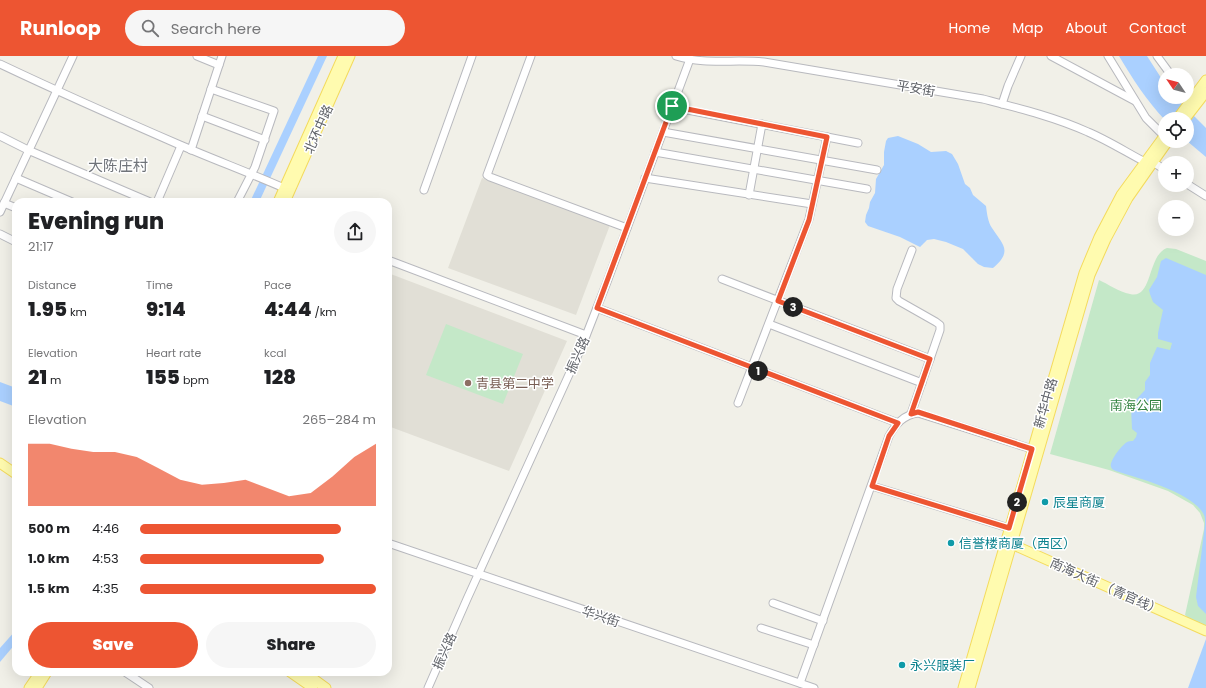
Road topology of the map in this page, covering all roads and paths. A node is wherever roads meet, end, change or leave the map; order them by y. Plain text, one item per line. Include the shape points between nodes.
1 (72, 56) edge
2 (197, 56) edge
3 (222, 56) edge
4 (343, 56) edge
5 (350, 56) edge
6 (472, 56) edge
7 (531, 56) edge
8 (676, 56) edge
9 (1021, 56) edge
10 (1051, 56) edge
11 (1108, 56) edge
12 (1157, 56) edge
13 (690, 59) junction
14 (2, 64) edge
15 (219, 65) junction
16 (1166, 68) edge
17 (0, 73) edge
18 (1206, 80) edge
19 (211, 89) junction
20 (56, 90) junction
21 (1199, 96) edge
22 (1136, 101) junction
23 (1002, 104) junction
24 (672, 106) junction
25 (1189, 109) junction
26 (1185, 112) edge
27 (1188, 112) edge
28 (202, 116) junction
29 (762, 124) junction
30 (1158, 129) edge
31 (663, 132) junction
32 (0, 136) edge
33 (827, 137) junction
34 (265, 140) junction
35 (858, 143) dead end
36 (181, 146) junction
37 (1159, 148) edge
38 (758, 149) junction
39 (28, 150) junction
40 (191, 150) junction
41 (655, 152) junction
42 (822, 160) junction
43 (1149, 162) junction
44 (1158, 166) edge
45 (754, 169) junction
46 (877, 170) dead end
47 (251, 173) junction
48 (16, 178) junction
49 (645, 178) junction
50 (818, 180) junction
51 (284, 188) junction
52 (1194, 188) edge
53 (867, 189) dead end
54 (424, 190) dead end
55 (749, 194) junction
56 (1206, 196) edge
57 (4, 198) edge
58 (63, 198) edge
59 (141, 198) edge
60 (159, 198) edge
61 (240, 198) edge
62 (280, 198) edge
63 (287, 198) edge
64 (812, 204) junction
65 (12, 205) edge
66 (0, 212) edge
67 (627, 228) junction
68 (0, 234) edge
69 (12, 240) edge
70 (912, 250) dead end
71 (392, 262) edge
72 (722, 279) dead end
73 (778, 301) junction
74 (597, 308) junction
75 (769, 324) junction
76 (586, 335) junction
77 (930, 359) junction
78 (752, 368) junction
79 (922, 383) junction
80 (738, 403) dead end
81 (911, 414) junction
82 (898, 423) junction
83 (1032, 449) junction
84 (0, 463) edge
85 (12, 471) edge
86 (872, 486) junction
87 (1009, 528) junction
88 (1009, 543) junction
89 (392, 544) edge
90 (478, 574) junction
91 (773, 603) dead end
92 (823, 620) junction
93 (761, 628) dead end
94 (1206, 631) edge
95 (814, 645) junction
96 (37, 676) edge
97 (45, 676) edge
98 (131, 676) edge
99 (296, 676) edge
100 (310, 676) edge
101 (800, 683) junction
102 (29, 688) edge
103 (37, 688) edge
104 (149, 688) edge
105 (313, 688) edge
106 (326, 688) edge
107 (428, 688) edge
108 (814, 688) edge
109 (963, 688) edge
110 (970, 688) edge

1 - 20 street
2 - 15 street
3 - 15 street
4 - 51 main road, 北环中路
5 - 63 main road, 北环中路
6 - 54 street
7 - 67 street via 487,175
8 - 13 street, 平安街
9 - 23 street
10 - 22 street
11 - 22 street
12 - 16 street
13 - 23 street, 平安街 via 764,62
13 - 24 street, 振兴路
14 - 17 street
14 - 20 street
15 - 19 street
18 - 21 main road
19 - 28 street
19 - 34 street via 274,111
20 - 36 street
20 - 39 street
21 - 25 main road
22 - 30 street via 1146,118
23 - 43 street, 平安街 via 1086,131
24 - 29 street
24 - 31 street, 振兴路
25 - 26 main road
25 - 27 main road
28 - 34 street
28 - 40 street
29 - 33 street
29 - 38 street
31 - 38 street
31 - 41 street, 振兴路
32 - 39 street
33 - 35 street
33 - 42 street
34 - 47 street
36 - 40 street
36 - 60 street
37 - 43 main road, 新华中路
38 - 42 street
38 - 45 street
39 - 48 street
39 - 59 street
40 - 47 street
41 - 45 street
41 - 49 street, 振兴路
42 - 46 street
42 - 50 street
43 - 44 street, 平安街
43 - 83 main road, 新华中路 via 1131,180 1114,207 1084,273
43 - 88 main road, 新华中路 via 1117,216 1090,275
45 - 50 street
45 - 55 street
47 - 51 street
47 - 61 street
48 - 57 street
48 - 58 street
49 - 55 street
49 - 67 street, 振兴路
50 - 53 street
50 - 64 street
51 - 62 main road, 北环中路
52 - 56 street
55 - 64 street
57 - 65 street
57 - 66 street
64 - 73 street via 805,232
67 - 74 street, 振兴路
68 - 69 street
70 - 77 street via 896,298 898,302 940,325
71 - 76 street
72 - 73 street
73 - 75 street
73 - 77 street
74 - 76 street, 振兴路
74 - 78 street
75 - 78 street
75 - 79 street
76 - 90 street, 振兴路
77 - 79 street
78 - 80 street
78 - 82 street
79 - 81 street
81 - 82 street
81 - 83 street via 918,412
82 - 86 street via 889,436
83 - 87 main road, 新华中路
84 - 85 main road
86 - 87 street
86 - 92 street
87 - 88 main road, 新华中路
88 - 94 main road, 南海大街 （青官线）
88 - 109 main road, 新华中路
88 - 110 main road, 新华中路
89 - 90 street, 华兴街
90 - 101 street, 华兴街
90 - 107 street, 振兴路
91 - 92 street
92 - 95 street
93 - 95 street
95 - 101 street
96 - 102 main road
97 - 103 main road
98 - 104 street
99 - 105 main road
100 - 106 main road
101 - 108 street, 华兴街

